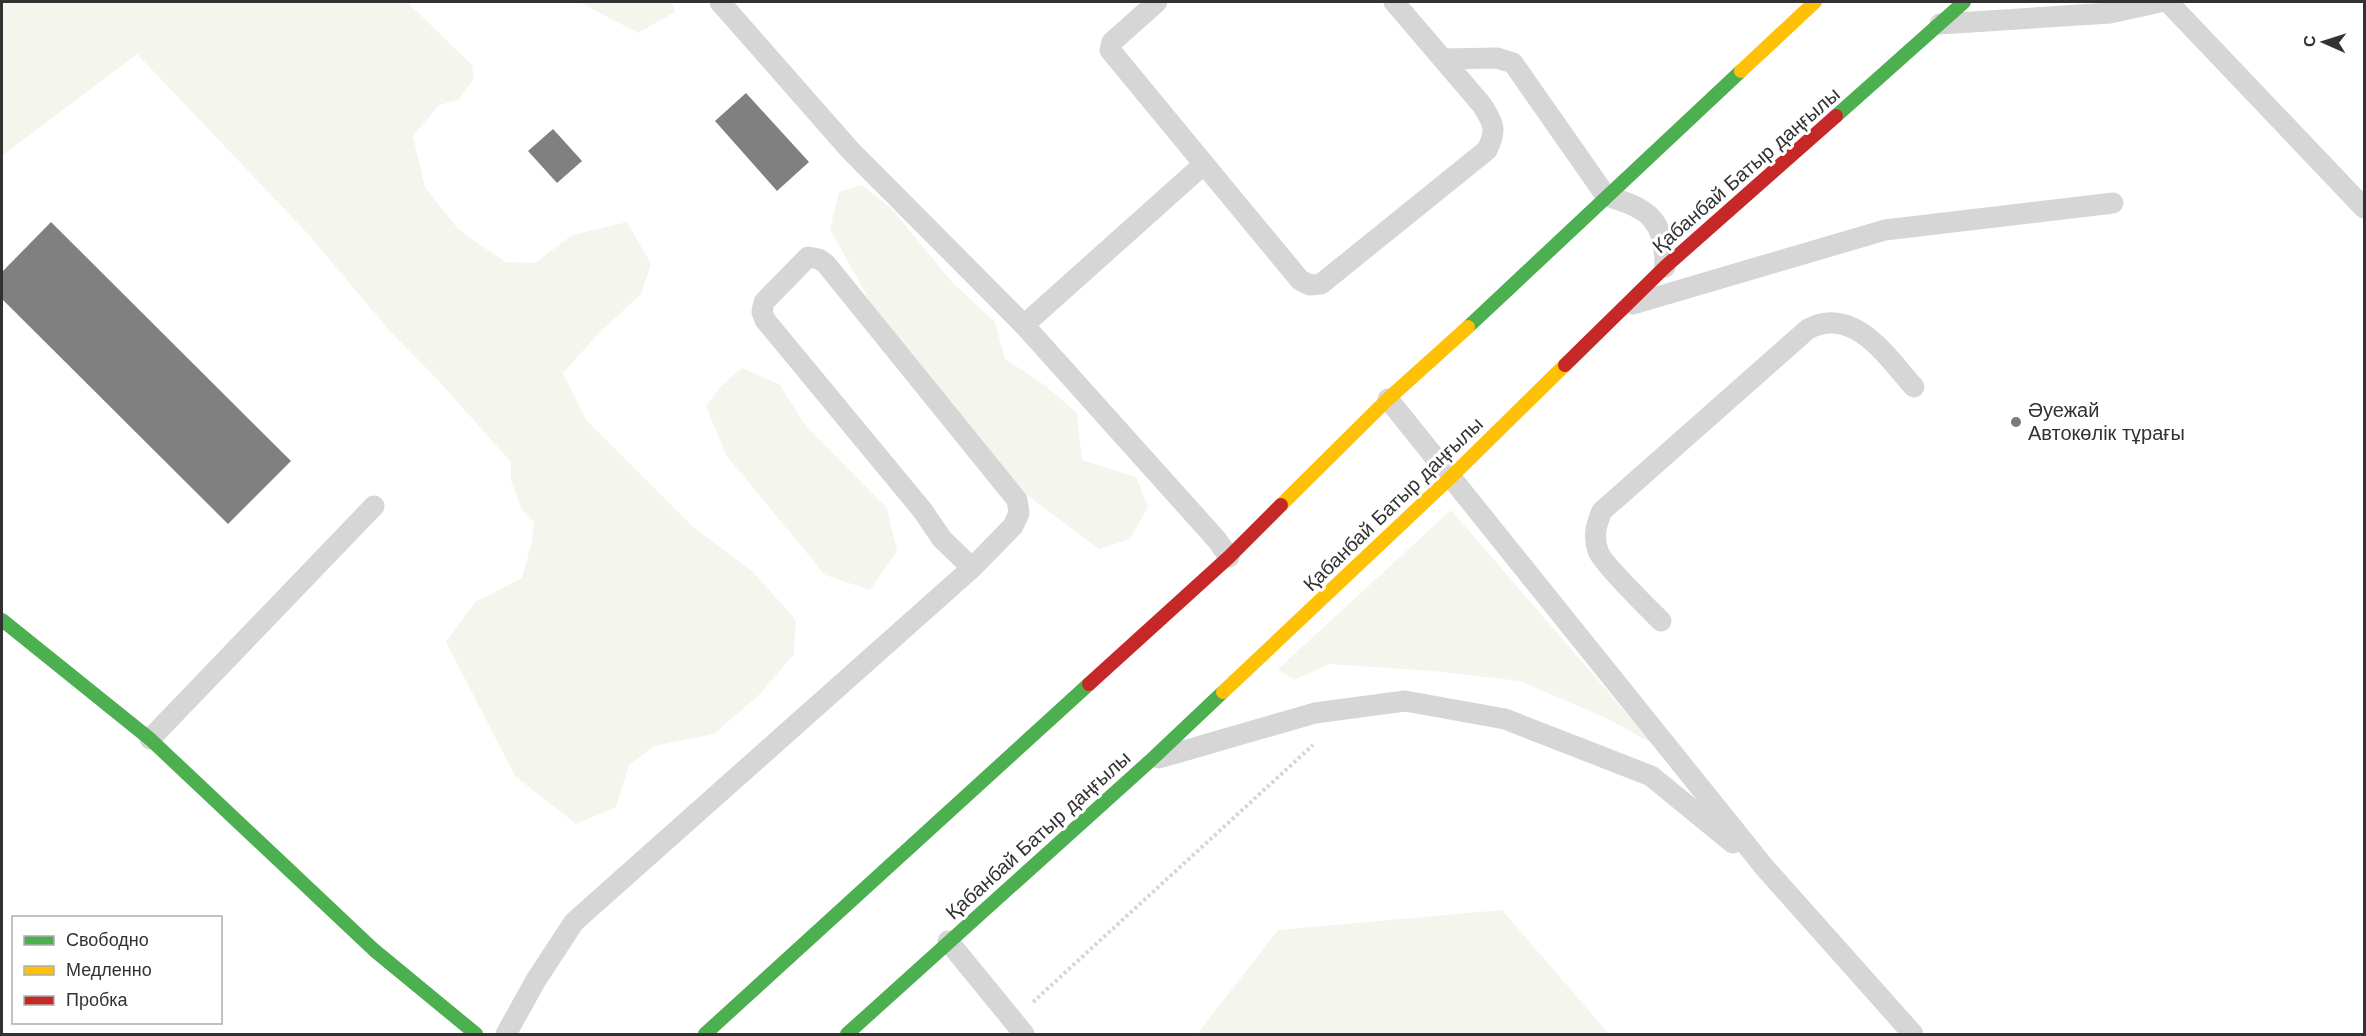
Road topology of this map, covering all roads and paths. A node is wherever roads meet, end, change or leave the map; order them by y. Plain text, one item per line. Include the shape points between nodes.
1 (720, 2) edge
2 (1157, 2) edge
3 (1394, 2) edge
4 (1815, 2) edge
5 (1964, 2) edge
6 (2160, 2) edge
7 (2168, 2) edge
8 (1940, 24) junction
9 (1443, 59) junction
10 (1203, 164) junction
11 (1606, 196) junction
12 (2113, 203) dead end
13 (2364, 208) edge
14 (1665, 267) junction
15 (1627, 305) junction
16 (1024, 325) junction
17 (1914, 387) dead end
18 (1388, 399) junction
19 (1452, 476) junction
20 (375, 506) dead end
21 (1229, 557) junction
22 (972, 568) junction
23 (2, 620) edge
24 (1661, 621) dead end
25 (150, 739) junction
26 (1318, 740) dead end
27 (1150, 761) junction
28 (1765, 868) junction
29 (948, 941) junction
30 (1018, 1028) edge
31 (476, 1035) edge
32 (506, 1035) edge
33 (705, 1035) edge
34 (847, 1035) edge
35 (1913, 1035) edge

1 - 16 lane via 850,150
2 - 10 lane via 1112,42 1110,50
3 - 9 lane
4 - 11 main road
5 - 8 main road, Қабанбай Батыр даңғылы
6 - 8 lane via 2110,13
7 - 13 lane
8 - 14 main road, Қабанбай Батыр даңғылы
9 - 10 lane via 1492,120 1494,136 1487,150 1321,284 1310,285 1300,280
9 - 11 lane via 1497,58 1513,63
10 - 16 lane
11 - 14 lane via 1649,213 1660,230
11 - 18 main road
12 - 15 lane via 1885,230
14 - 15 main road, Қабанбай Батыр даңғылы
15 - 19 main road, Қабанбай Батыр даңғылы
16 - 21 lane
17 - 24 lane via 1863,332 1849,325 1819,323 1602,511 1595,540 1599,555
18 - 19 lane
18 - 21 main road
19 - 27 main road, Қабанбай Батыр даңғылы
19 - 28 lane
20 - 25 lane
21 - 33 main road
22 - 22 lane via 1013,526 1019,513 1017,500 826,264 808,257 764,302 765,320 942,539
22 - 32 lane via 574,922
23 - 25 main road
25 - 31 main road via 374,950
26 - 30 path
27 - 28 lane via 1315,713 1405,701 1505,719 1651,776
27 - 29 main road, Қабанбай Батыр даңғылы
28 - 35 lane
29 - 30 lane
29 - 34 main road, Қабанбай Батыр даңғылы

